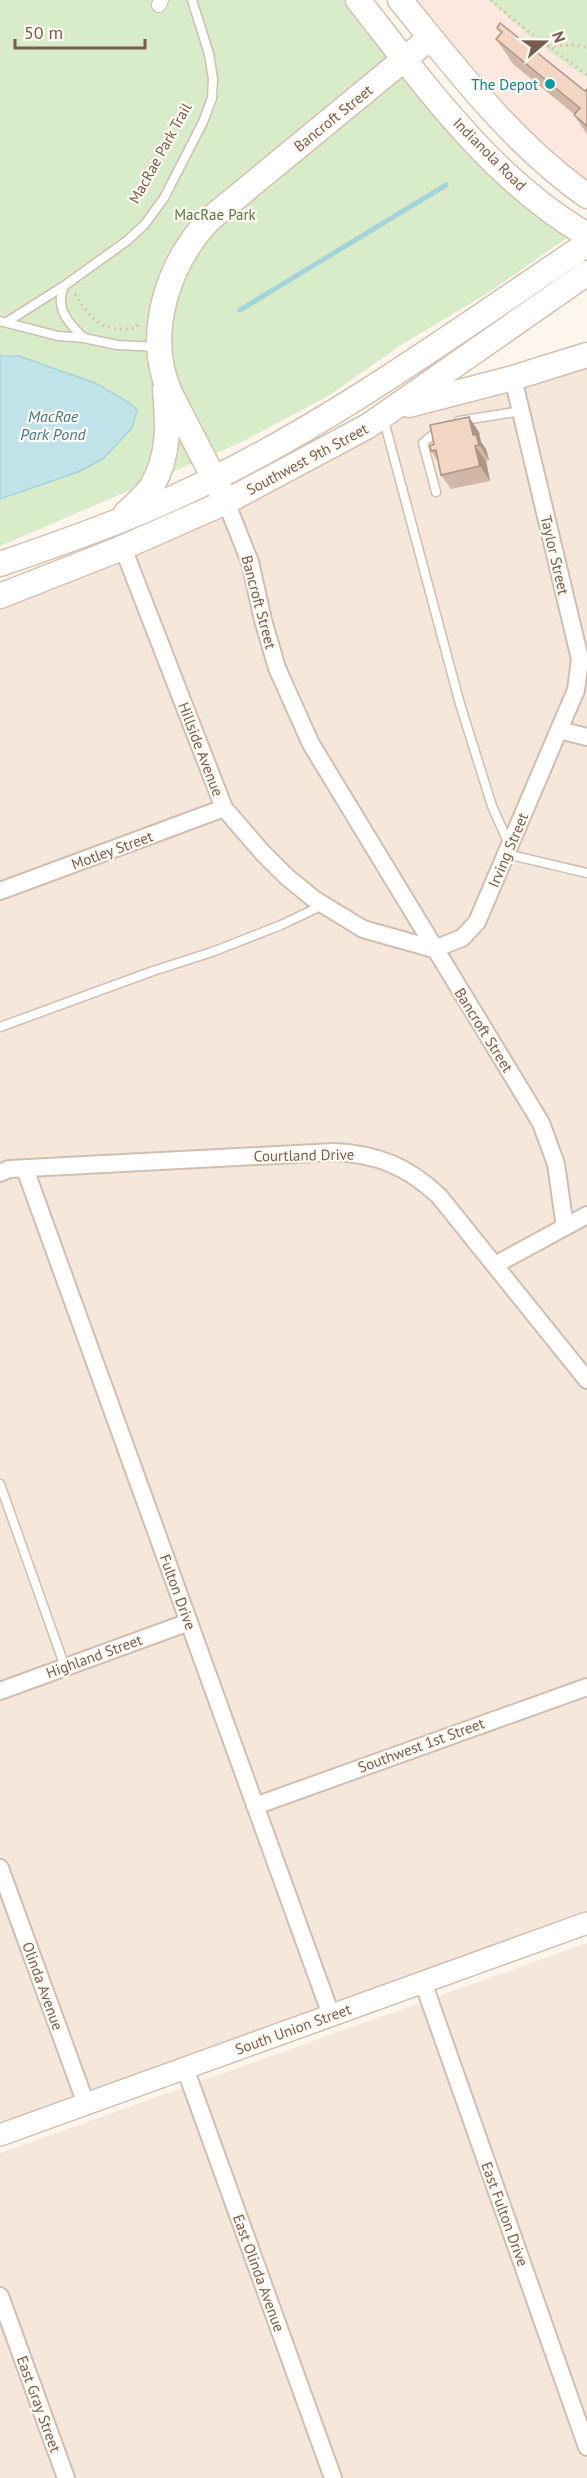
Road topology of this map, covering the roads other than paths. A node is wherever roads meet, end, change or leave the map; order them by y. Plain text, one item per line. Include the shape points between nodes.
1 (192, 0) edge
2 (358, 0) edge
3 (400, 0) edge
4 (430, 38) junction
5 (404, 61) junction
6 (587, 196) edge
7 (587, 235) edge
8 (587, 244) edge
9 (580, 277) edge
10 (63, 286) junction
11 (3, 321) edge
12 (84, 338) junction
13 (161, 347) junction
14 (587, 355) edge
15 (513, 378) junction
16 (164, 379) junction
17 (521, 411) junction
18 (386, 414) junction
19 (214, 478) junction
20 (436, 492) dead end
21 (226, 502) junction
22 (78, 537) junction
23 (123, 548) junction
24 (0, 564) edge
25 (0, 596) edge
26 (583, 673) edge
27 (559, 730) junction
28 (587, 737) edge
29 (224, 808) junction
30 (508, 850) junction
31 (587, 873) edge
32 (0, 891) edge
33 (323, 905) junction
34 (434, 950) junction
35 (0, 1027) edge
36 (25, 1168) junction
37 (0, 1173) edge
38 (587, 1215) edge
39 (565, 1227) junction
40 (495, 1265) junction
41 (587, 1380) edge
42 (0, 1484) edge
43 (189, 1622) junction
44 (65, 1667) junction
45 (587, 1687) edge
46 (0, 1691) edge
47 (255, 1806) junction
48 (0, 1868) edge
49 (587, 1923) edge
50 (423, 1982) junction
51 (331, 2015) junction
52 (185, 2068) junction
53 (86, 2104) junction
54 (0, 2135) edge
55 (0, 2296) edge
56 (587, 2446) edge
57 (66, 2478) edge
58 (333, 2478) edge

1 - 10 lane via 213,79 212,98 203,122 164,198 145,225
2 - 5 main road, Indianola Road
3 - 4 main road, Indianola Road
4 - 5 main road, Bancroft Street
4 - 6 main road, Indianola Road via 512,134
5 - 7 main road, Indianola Road via 481,150 529,194
5 - 13 main road, Bancroft Street via 193,237 166,293
8 - 19 main road, Southwest 9th Street via 376,384 289,438
9 - 18 main road, Southwest 9th Street
10 - 11 lane
10 - 12 lane via 60,294 64,315
11 - 12 lane via 58,336
12 - 13 lane via 117,345
13 - 16 main road, Bancroft Street
14 - 15 main road
15 - 17 street, Taylor Street
15 - 18 main road via 428,398
16 - 19 main road, Bancroft Street
16 - 22 main road via 168,435 163,462 151,488 119,520
17 - 20 lane via 447,424 423,443
17 - 26 street, Taylor Street
18 - 21 main road, Southwest 9th Street
18 - 30 lane via 460,704
19 - 21 main road, Bancroft Street
19 - 22 main road, Southwest 9th Street
21 - 23 main road, Southwest 9th Street
21 - 34 street, Bancroft Street via 250,562 277,668 296,715
22 - 24 main road, Southwest 9th Street
23 - 25 main road, Southwest 9th Street
23 - 29 street, Hillside Avenue
26 - 27 street, Taylor Street
27 - 28 street
27 - 30 street, Irving Street
29 - 32 street, Motley Street
29 - 33 street, Hillside Avenue via 287,877
30 - 31 lane
30 - 34 street, Irving Street via 477,922 462,938
33 - 34 street, Hillside Avenue via 363,929
33 - 35 lane via 212,952
34 - 39 street, Bancroft Street via 541,1123 556,1164
36 - 37 street, Courtland Drive
36 - 40 street, Courtland Drive via 362,1154 401,1167 424,1182
36 - 43 street, Fulton Drive
38 - 39 street
39 - 40 street
40 - 41 street
42 - 44 lane
43 - 44 street, Highland Street
43 - 47 street, Fulton Drive
44 - 46 street, Highland Street
45 - 47 street, Southwest 1st Street
47 - 51 street, Fulton Drive
48 - 53 street, Olinda Avenue
49 - 50 street, South Union Street
50 - 51 street, South Union Street
50 - 56 street, East Fulton Drive
51 - 52 street, South Union Street
52 - 53 street, South Union Street
52 - 58 street, East Olinda Avenue
53 - 54 street, South Union Street
55 - 57 street, East Gray Street

